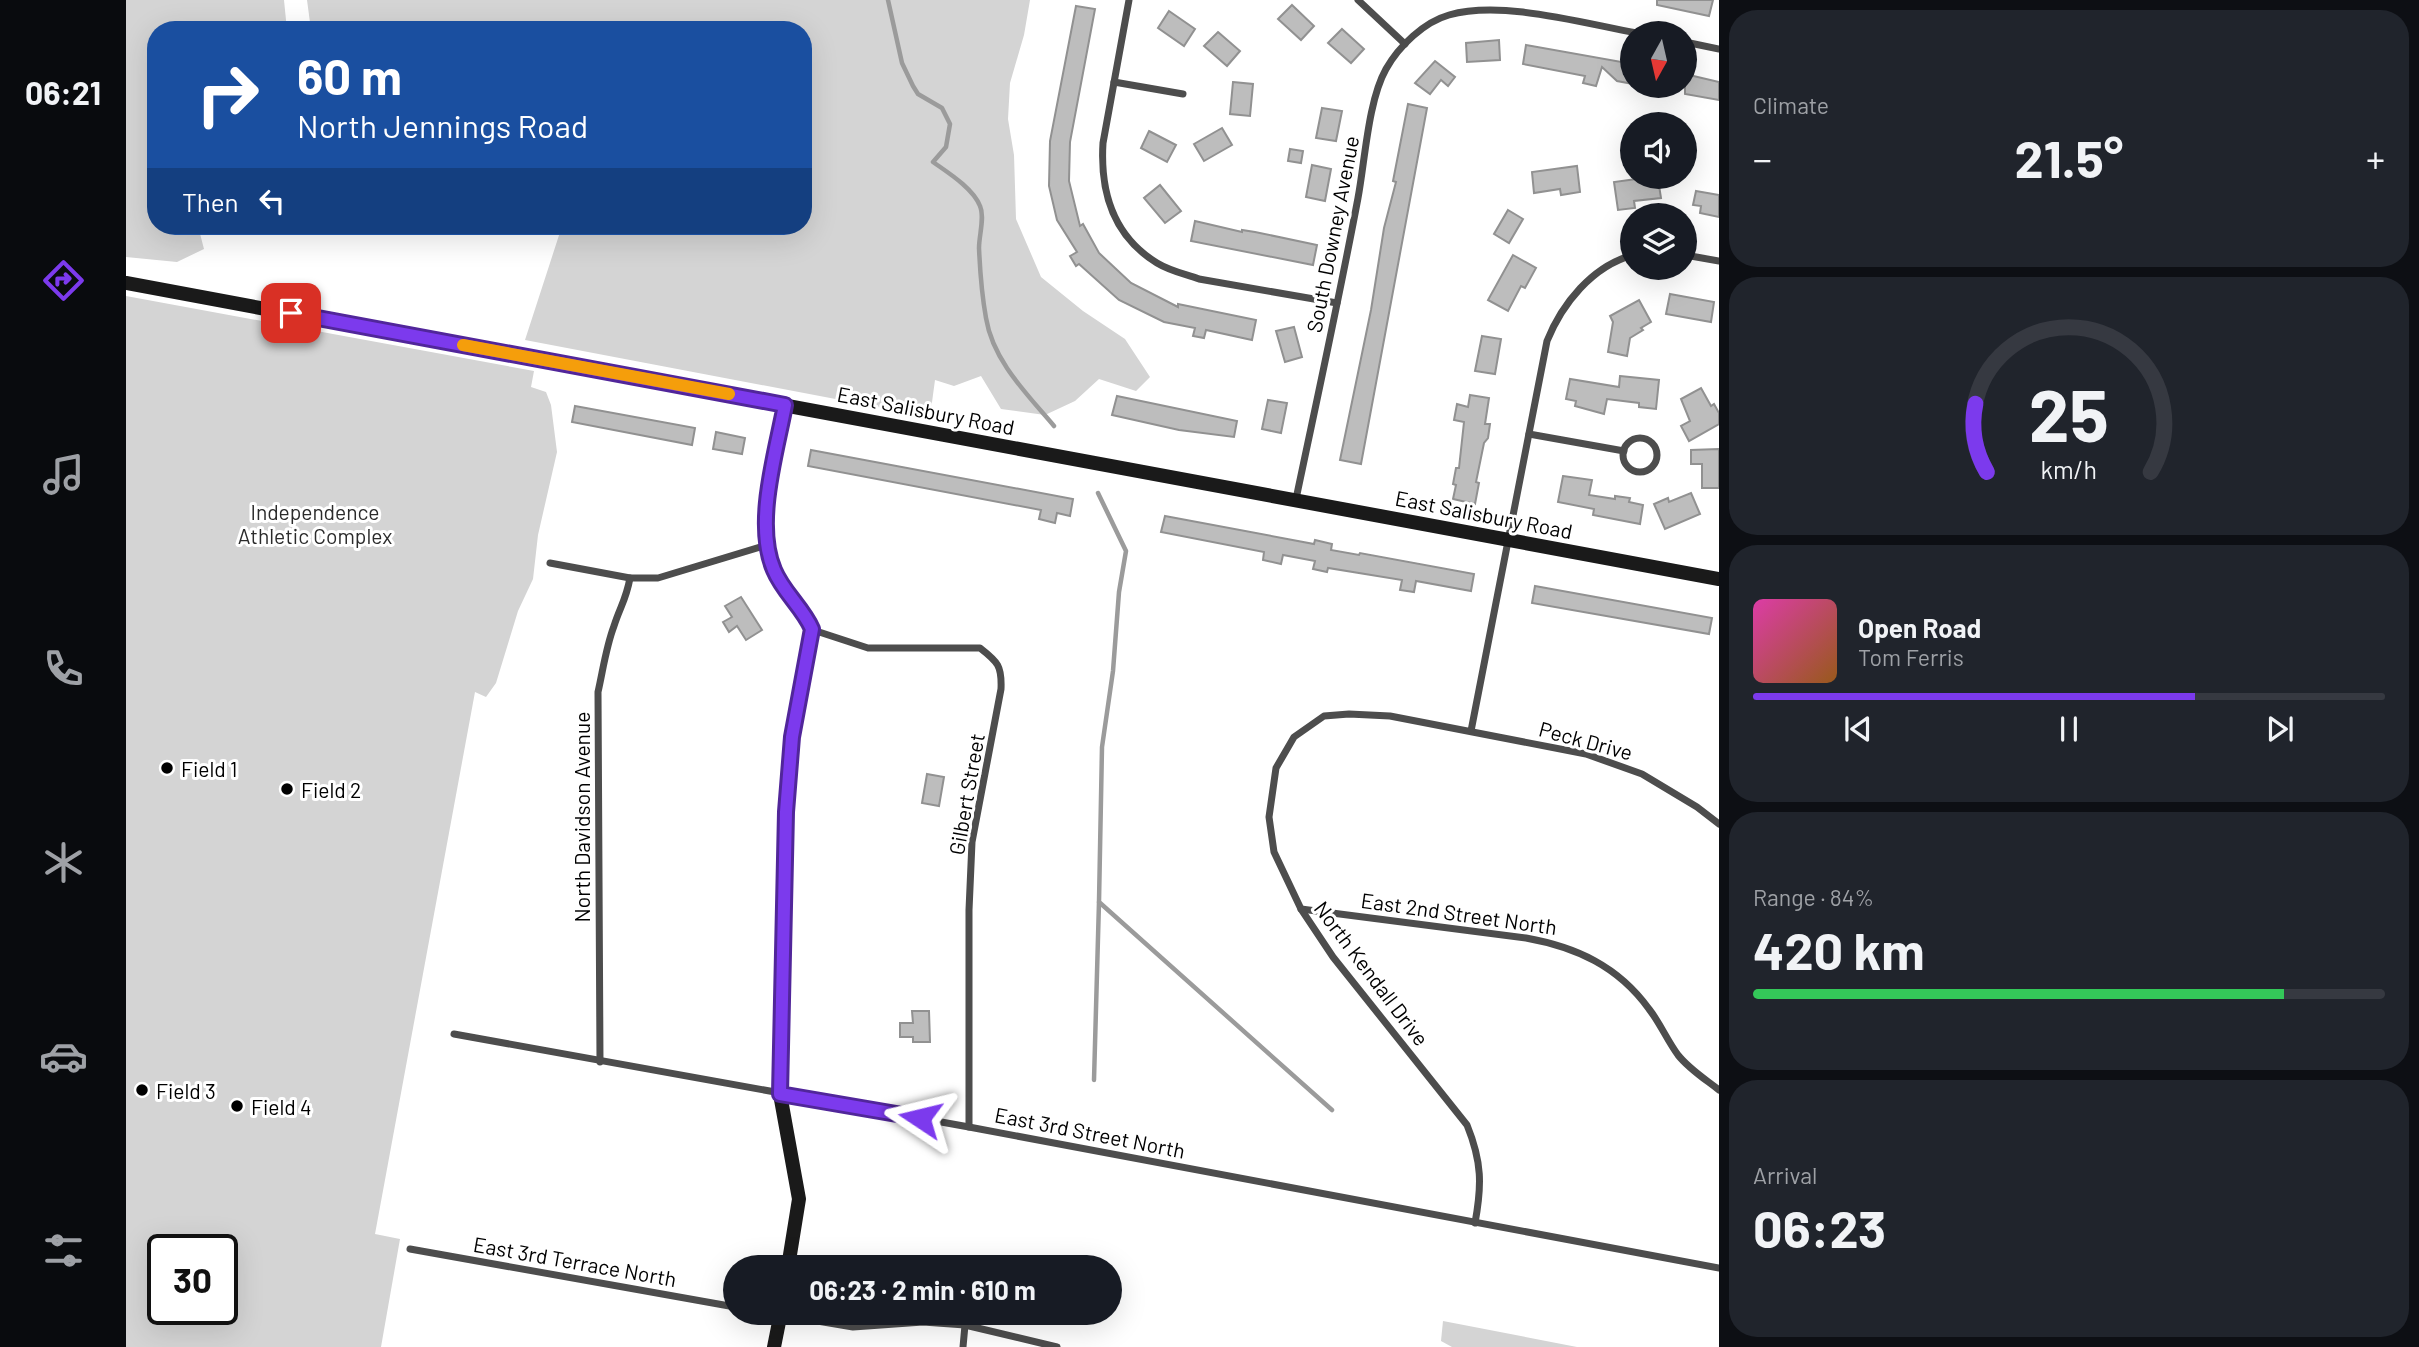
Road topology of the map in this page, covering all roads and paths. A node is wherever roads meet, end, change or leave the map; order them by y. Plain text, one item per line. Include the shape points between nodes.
1 (1129, 0) edge
2 (1358, 0) edge
3 (1620, 30) edge
4 (1405, 44) junction
5 (1698, 45) edge
6 (1719, 49) edge
7 (1114, 82) junction
8 (1183, 94) dead end
9 (1697, 257) edge
10 (1620, 261) edge
11 (1719, 261) edge
12 (126, 283) edge
13 (1337, 303) junction
14 (785, 405) junction
15 (1529, 434) junction
16 (1624, 451) junction
17 (1296, 499) junction
18 (1508, 540) junction
19 (767, 545) junction
20 (550, 563) dead end
21 (630, 578) junction
22 (1719, 579) edge
23 (812, 629) junction
24 (1471, 731) junction
25 (1719, 824) edge
26 (1301, 909) junction
27 (454, 1034) dead end
28 (600, 1062) junction
29 (1719, 1090) edge
30 (780, 1094) junction
31 (970, 1127) junction
32 (1475, 1223) junction
33 (410, 1249) dead end
34 (790, 1255) edge
35 (1719, 1268) edge
36 (723, 1305) edge
37 (778, 1325) edge
38 (842, 1325) edge
39 (881, 1325) edge
40 (965, 1325) joint
41 (774, 1347) edge
42 (963, 1347) edge
43 (1057, 1347) edge

1 - 7 street
2 - 4 street
3 - 4 street, South Downey Avenue via 1505,8 1475,9 1447,15 1420,29
4 - 13 street, South Downey Avenue via 1386,69 1376,96
5 - 6 street
7 - 8 street
7 - 13 street via 1102,162 1106,196 1119,226 1143,252 1157,263 1199,279
9 - 11 street
10 - 15 street via 1588,281 1554,324
12 - 14 street, East Salisbury Road
13 - 17 street, South Downey Avenue
14 - 17 street, East Salisbury Road
14 - 19 street via 765,517
15 - 16 street
15 - 18 street
16 - 16 street via 1640,438 1653,444 1657,458 1641,472 1627,465
17 - 18 street, East Salisbury Road
18 - 22 street, East Salisbury Road
18 - 24 street
19 - 21 street via 658,579
19 - 23 street via 774,570
20 - 21 street
21 - 28 street, North Davidson Avenue via 598,692
23 - 30 street via 792,737 786,812
23 - 31 street, Gilbert Street via 868,648 980,648 995,659 1002,672 972,842
24 - 25 street, Peck Drive via 1586,754 1642,774
24 - 26 street, North Kendall Drive via 1390,716 1349,714 1324,716 1294,737 1276,768 1269,817 1274,852
26 - 29 street, East 2nd Street North via 1526,938 1588,956 1622,980 1648,1007 1679,1055
26 - 32 street, North Kendall Drive via 1333,957 1468,1125 1481,1172
27 - 28 street, East 3rd Street North
28 - 30 street, East 3rd Street North
30 - 31 street, East 3rd Street North
30 - 34 street via 799,1199
31 - 32 street, East 3rd Street North
32 - 35 street, East 3rd Street North
33 - 36 street, East 3rd Terrace North
37 - 41 street
38 - 39 street
40 - 42 street
40 - 43 street

